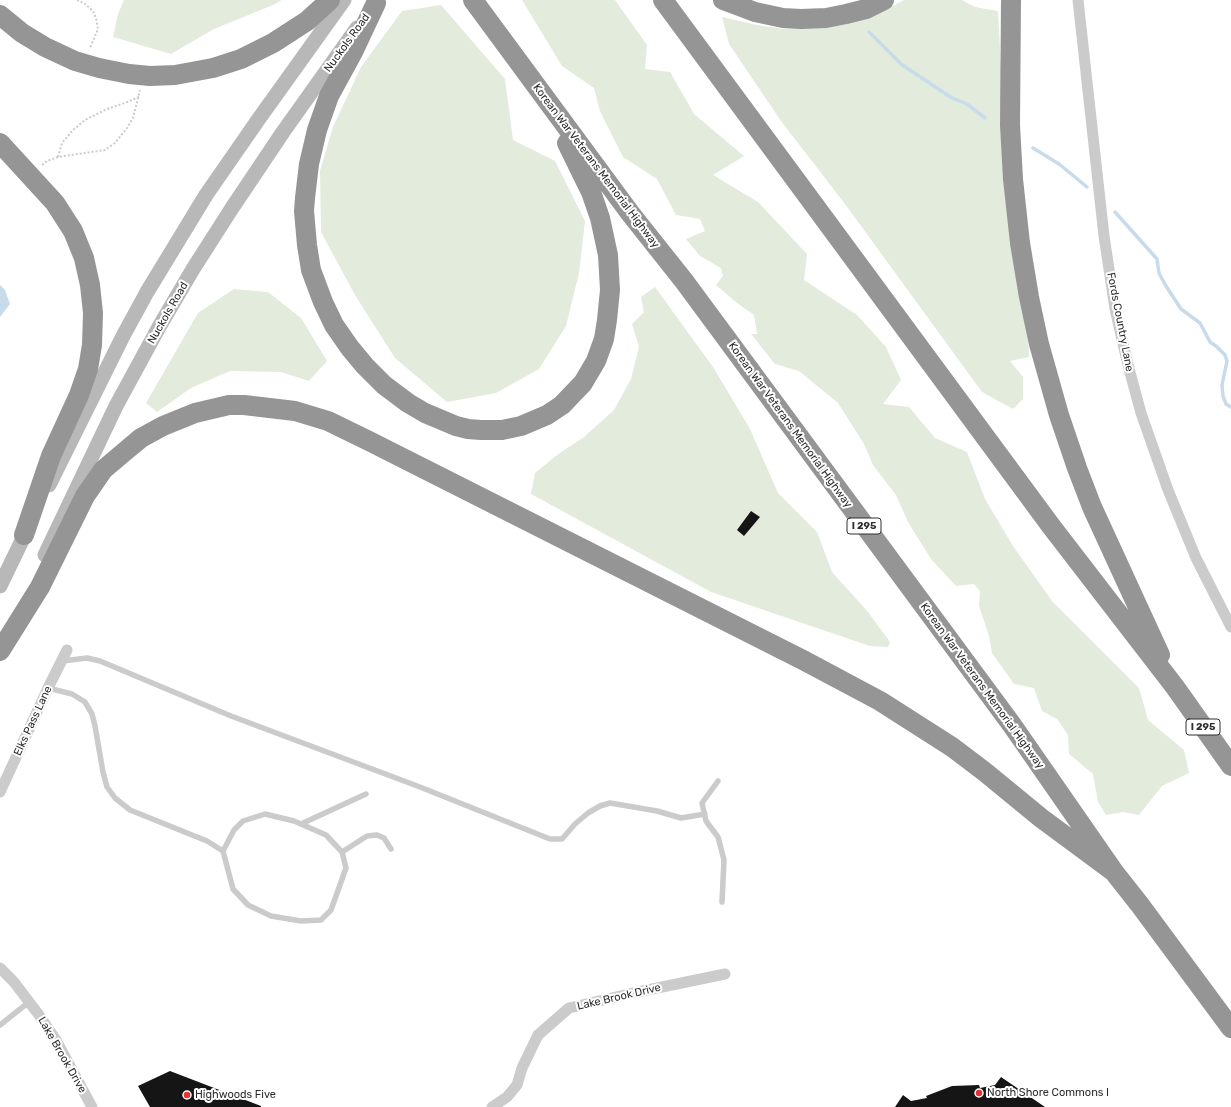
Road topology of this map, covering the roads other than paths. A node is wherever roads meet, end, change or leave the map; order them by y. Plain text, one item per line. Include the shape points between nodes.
1 (330, 0) edge
2 (344, 0) edge
3 (473, 0) edge
4 (663, 0) edge
5 (723, 0) edge
6 (884, 0) edge
7 (1011, 0) edge
8 (1078, 0) edge
9 (377, 1) edge
10 (0, 15) edge
11 (492, 27) junction
12 (0, 143) edge
13 (24, 535) junction
14 (0, 586) edge
15 (1231, 626) edge
16 (0, 650) edge
17 (67, 650) dead end
18 (62, 661) junction
19 (48, 688) junction
20 (1175, 688) junction
21 (1231, 766) edge
22 (718, 781) dead end
23 (0, 792) edge
24 (366, 794) dead end
25 (705, 814) junction
26 (301, 824) junction
27 (391, 849) dead end
28 (223, 851) junction
29 (342, 852) junction
30 (1114, 872) junction
31 (722, 902) dead end
32 (0, 968) edge
33 (726, 974) dead end
34 (29, 1002) junction
35 (0, 1025) edge
36 (1231, 1028) edge
37 (92, 1107) edge
38 (492, 1107) edge

1 - 10 highway via 301,25 241,59 198,72 175,75 128,74 82,63 45,47
2 - 13 main road via 206,195 147,292
3 - 11 highway, Korean War Veterans Memorial Highway / I 295
4 - 20 highway, I 295 via 1046,520
5 - 6 highway via 755,12 801,19 846,14 866,9
7 - 20 highway via 1010,93 1014,179 1020,243 1039,344 1059,415 1092,507
8 - 15 street, Fords Country Lane via 1104,236 1115,309 1128,365 1168,490 1196,558
9 - 11 highway via 329,96 317,130 305,198 311,270 334,325 365,366 384,385 425,413 456,426 481,430 502,430 536,421 562,405 574,394 587,378 601,349 608,320 610,290 604,233 591,192 567,143
9 - 16 main road, Nuckols Road via 232,208 159,327 116,406
11 - 30 highway, Korean War Veterans Memorial Highway / I 295 via 630,213 684,281 1007,718
12 - 13 highway via 55,203 73,230 84,258 93,314 88,369 51,456
13 - 14 main road
16 - 30 highway via 40,587 85,496 103,470 122,453 141,438 163,426 196,413 230,405 295,411 328,421 369,441 880,701 952,747
17 - 18 street, Elks Pass Lane
18 - 19 street, Elks Pass Lane
18 - 25 lane via 87,658 100,661 230,716 550,839 562,839 588,813 610,803 681,818
19 - 23 street, Elks Pass Lane
19 - 28 lane via 72,694 85,702 92,714 103,772 115,798 130,810 208,841
20 - 21 highway, I 295
22 - 25 lane via 702,803
24 - 26 lane
25 - 31 lane via 706,821 718,837 724,860
26 - 28 lane via 265,814 243,820 234,830
26 - 29 lane via 326,835
27 - 29 lane via 384,838 377,835 367,836
28 - 29 lane via 234,889 248,905 271,916 301,921 321,920 331,910 346,868
30 - 36 highway, Korean War Veterans Memorial Highway / I 295
32 - 34 street, Lake Brook Drive
33 - 38 street, Lake Brook Drive via 569,1008 538,1035 517,1085 507,1097
34 - 35 lane
34 - 37 street, Lake Brook Drive via 56,1040

